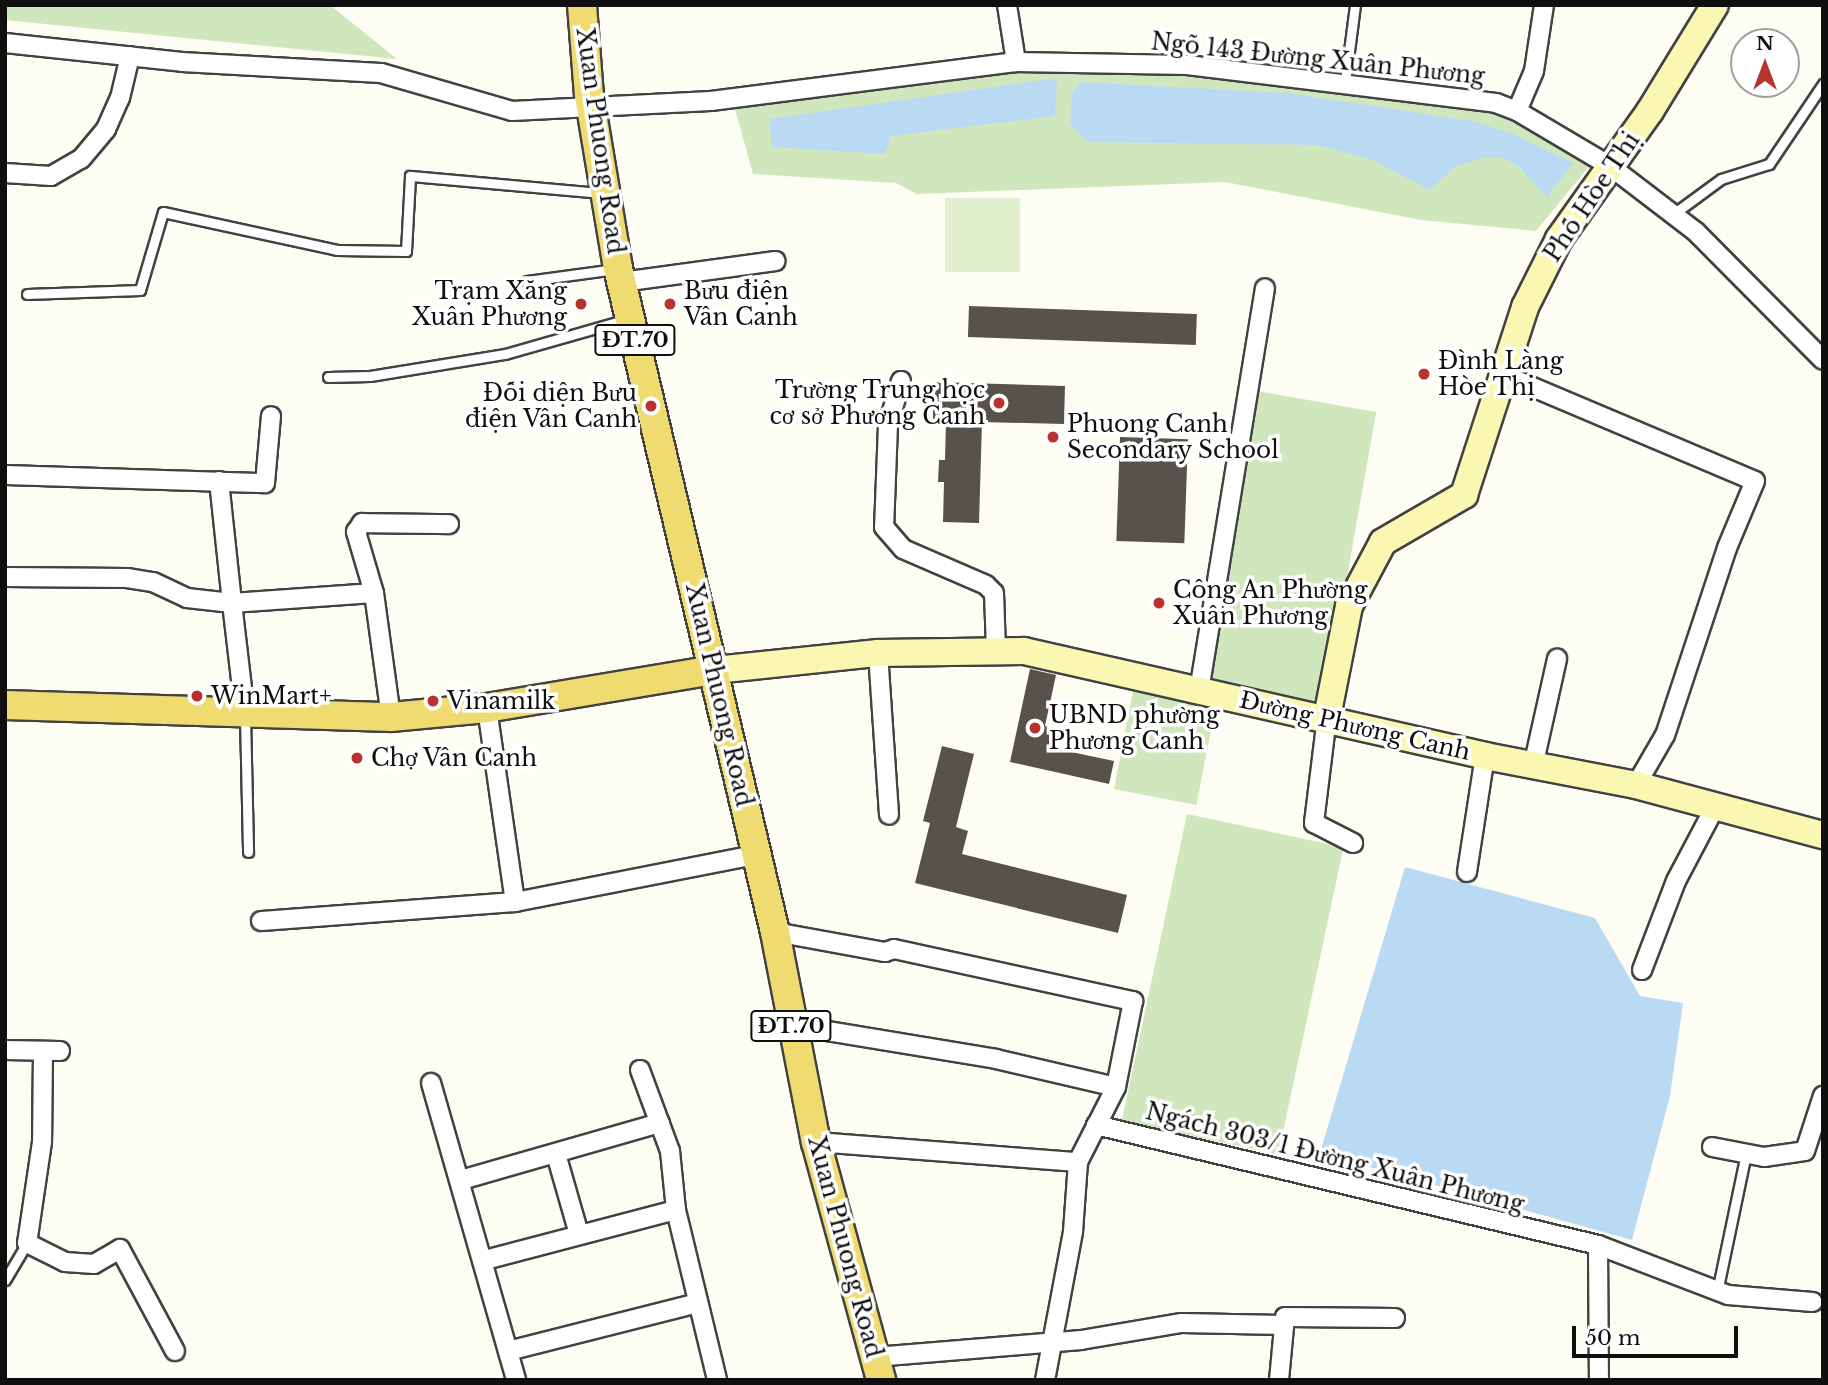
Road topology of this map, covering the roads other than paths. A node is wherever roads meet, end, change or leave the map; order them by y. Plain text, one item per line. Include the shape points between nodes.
1 (582, 5) edge
2 (1007, 5) edge
3 (1355, 5) edge
4 (1544, 5) edge
5 (1715, 5) edge
6 (5, 43) edge
7 (130, 56) junction
8 (1016, 62) junction
9 (1345, 82) junction
10 (1823, 84) edge
11 (592, 110) junction
12 (1517, 111) junction
13 (1610, 166) junction
14 (5, 173) edge
15 (605, 193) junction
16 (1672, 215) junction
17 (776, 261) dead end
18 (620, 275) junction
19 (527, 281) dead end
20 (1265, 288) dead end
21 (27, 293) dead end
22 (629, 319) junction
23 (1823, 360) edge
24 (1504, 375) junction
25 (328, 377) dead end
26 (901, 381) dead end
27 (271, 416) dead end
28 (5, 475) edge
29 (219, 481) junction
30 (449, 524) dead end
31 (5, 577) edge
32 (374, 593) junction
33 (232, 603) junction
34 (996, 649) junction
35 (878, 653) junction
36 (1557, 659) dead end
37 (715, 670) junction
38 (1199, 691) junction
39 (5, 705) edge
40 (487, 708) junction
41 (245, 714) junction
42 (391, 717) junction
43 (1327, 717) junction
44 (1485, 756) junction
45 (1534, 762) junction
46 (1636, 785) junction
47 (1714, 809) junction
48 (889, 815) dead end
49 (1823, 835) edge
50 (1353, 843) dead end
51 (248, 852) dead end
52 (755, 855) junction
53 (1467, 872) dead end
54 (515, 902) junction
55 (261, 921) dead end
56 (775, 932) junction
57 (1642, 970) dead end
58 (791, 1025) junction
59 (5, 1050) edge
60 (640, 1070) dead end
61 (431, 1083) dead end
62 (1115, 1087) junction
63 (1823, 1096) edge
64 (660, 1123) junction
65 (1096, 1125) junction
66 (816, 1142) junction
67 (1712, 1147) dead end
68 (1746, 1153) junction
69 (555, 1154) junction
70 (1079, 1162) junction
71 (461, 1180) junction
72 (676, 1210) junction
73 (579, 1234) junction
74 (27, 1243) junction
75 (1598, 1245) junction
76 (485, 1261) junction
77 (5, 1280) edge
78 (1717, 1292) junction
79 (1813, 1302) dead end
80 (698, 1303) junction
81 (1395, 1318) dead end
82 (1283, 1325) junction
83 (1053, 1342) junction
84 (174, 1351) dead end
85 (508, 1351) junction
86 (878, 1369) edge
87 (516, 1380) edge
88 (717, 1380) edge
89 (1045, 1380) edge
90 (1279, 1380) edge
91 (1599, 1380) edge

1 - 11 main road, Xuan Phuong Road / ĐT.70
2 - 8 street
3 - 9 lane
4 - 12 street via 1534,71
5 - 13 street, Phố Hòe Thị
6 - 7 street, Ngõ 143 Đường Xuân Phương
7 - 11 street, Ngõ 143 Đường Xuân Phương via 381,73 512,111
7 - 14 street via 120,98 106,129 81,159 51,176
8 - 9 street, Ngõ 143 Đường Xuân Phương via 1187,65
8 - 11 street, Ngõ 143 Đường Xuân Phương via 711,101
9 - 12 street, Ngõ 143 Đường Xuân Phương via 1496,103
10 - 16 lane via 1769,164 1721,179
11 - 15 main road, Xuan Phuong Road / ĐT.70
12 - 13 street, Ngõ 143 Đường Xuân Phương
13 - 16 street, Ngõ 143 Đường Xuân Phương
13 - 24 street, Phố Hòe Thị via 1553,250 1525,307
15 - 18 main road, Xuan Phuong Road / ĐT.70
15 - 21 lane via 410,176 406,251 337,250 163,212 140,289
16 - 23 street, Ngõ 143 Đường Xuân Phương via 1696,232
17 - 18 street
18 - 19 lane
18 - 22 main road, Xuan Phuong Road / ĐT.70
20 - 38 street
22 - 25 lane via 505,354 370,376
22 - 37 main road, Xuan Phuong Road / ĐT.70
24 - 43 street, Phố Hòe Thị via 1464,495 1383,542 1349,606
24 - 46 street via 1755,481 1727,548 1665,735
26 - 34 street via 888,425 884,527 903,549 986,585 994,593
27 - 29 street via 265,483
28 - 29 street
29 - 33 street
30 - 32 street via 362,523 356,531
31 - 33 street via 127,578 153,582 187,598
32 - 33 street
32 - 42 street
33 - 41 street
34 - 35 street, Đường Phương Canh
34 - 38 street, Đường Phương Canh via 1024,651
35 - 37 street, Đường Phương Canh
35 - 48 street
36 - 45 street
37 - 40 main road
37 - 52 main road, Xuan Phuong Road / ĐT.70
38 - 43 street, Đường Phương Canh
39 - 41 main road
40 - 42 main road
40 - 54 street
41 - 42 main road
41 - 51 lane
43 - 44 street, Đường Phương Canh
43 - 50 street via 1314,822
44 - 45 street, Đường Phương Canh
44 - 53 street
45 - 46 street, Đường Phương Canh
46 - 47 street, Đường Phương Canh
47 - 49 street, Đường Phương Canh
47 - 57 street via 1676,881
52 - 54 street
52 - 56 main road, Xuan Phuong Road / ĐT.70
54 - 55 street
56 - 58 main road, Xuan Phuong Road / ĐT.70
56 - 62 street via 885,952 894,949 1133,1002
58 - 62 street via 996,1059
58 - 66 main road, Xuan Phuong Road / ĐT.70
59 - 74 street via 52,1051
60 - 64 street
61 - 71 street
62 - 65 street
63 - 68 street via 1805,1151 1764,1157
64 - 69 street
64 - 72 street via 670,1151
65 - 70 street
65 - 75 street, Ngách 303/1 Đường Xuân Phương
66 - 70 street
66 - 86 main road, Xuan Phuong Road / ĐT.70
67 - 68 street
68 - 78 lane
69 - 71 street
69 - 73 street
70 - 83 street via 1073,1232
71 - 76 street
72 - 73 street
72 - 80 street
73 - 76 street
74 - 77 lane
74 - 84 street via 65,1262 94,1264 120,1249
75 - 78 street, Ngách 303/1 Đường Xuân Phương
75 - 91 street
76 - 85 street
78 - 79 street, Ngách 303/1 Đường Xuân Phương
80 - 85 street
80 - 88 street
81 - 82 street via 1285,1317
82 - 83 street via 1182,1323
82 - 90 street
83 - 86 street
83 - 89 street
85 - 87 street

